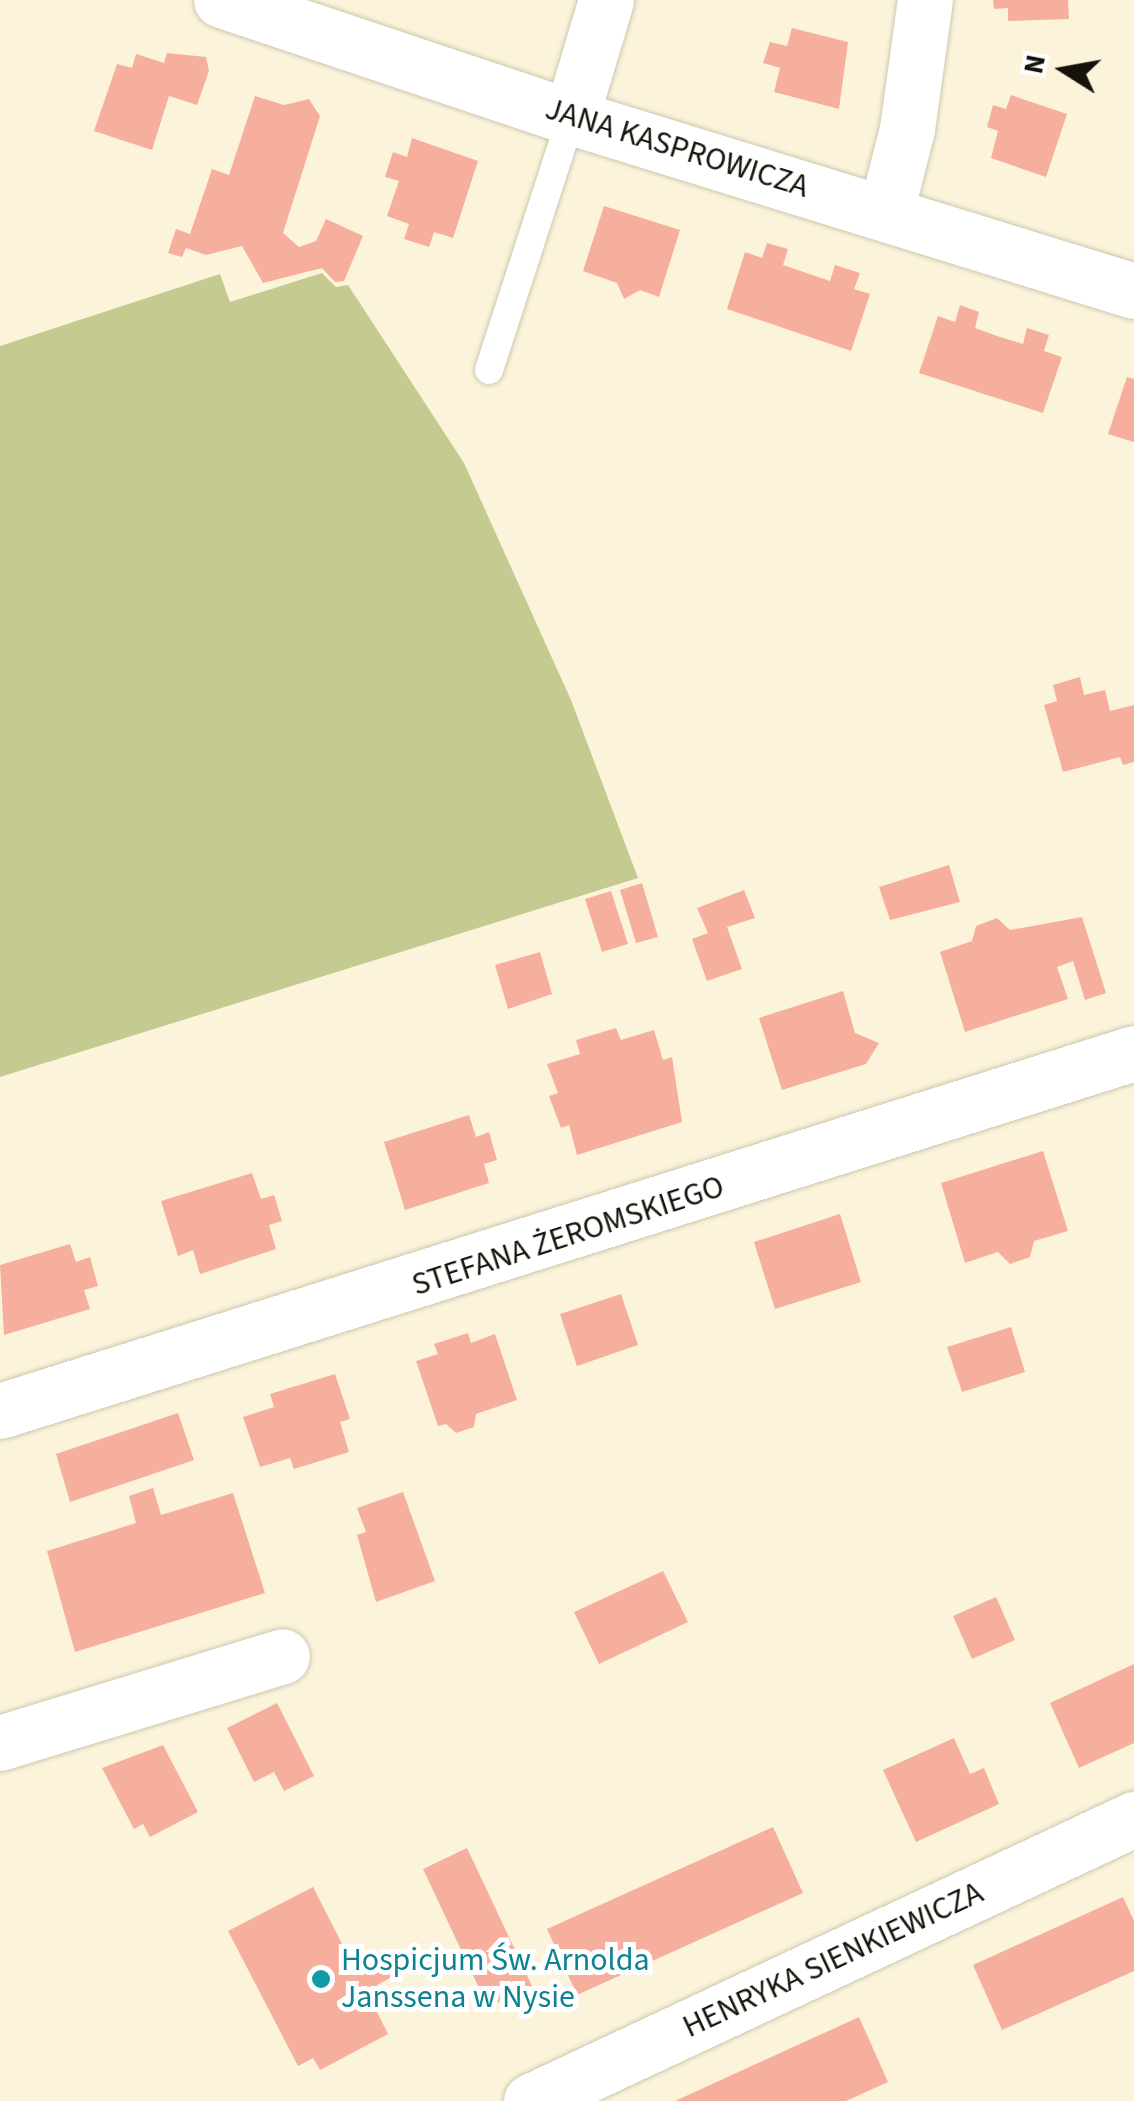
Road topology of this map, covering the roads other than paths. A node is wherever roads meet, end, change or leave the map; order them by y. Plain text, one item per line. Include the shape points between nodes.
1 (222, 0) edge
2 (606, 0) edge
3 (924, 0) edge
4 (571, 117) junction
5 (886, 212) junction
6 (1134, 291) edge
7 (488, 370) dead end
8 (1134, 1053) edge
9 (0, 1411) edge
10 (282, 1656) dead end
11 (0, 1743) edge
12 (1134, 1819) edge
13 (531, 2101) edge

1 - 4 street, JANA KASPROWICZA
2 - 4 street
3 - 5 street via 913,94
4 - 5 street, JANA KASPROWICZA
4 - 7 lane
5 - 6 street, JANA KASPROWICZA
8 - 9 street, STEFANA ŻEROMSKIEGO
10 - 11 street
12 - 13 street, HENRYKA SIENKIEWICZA

